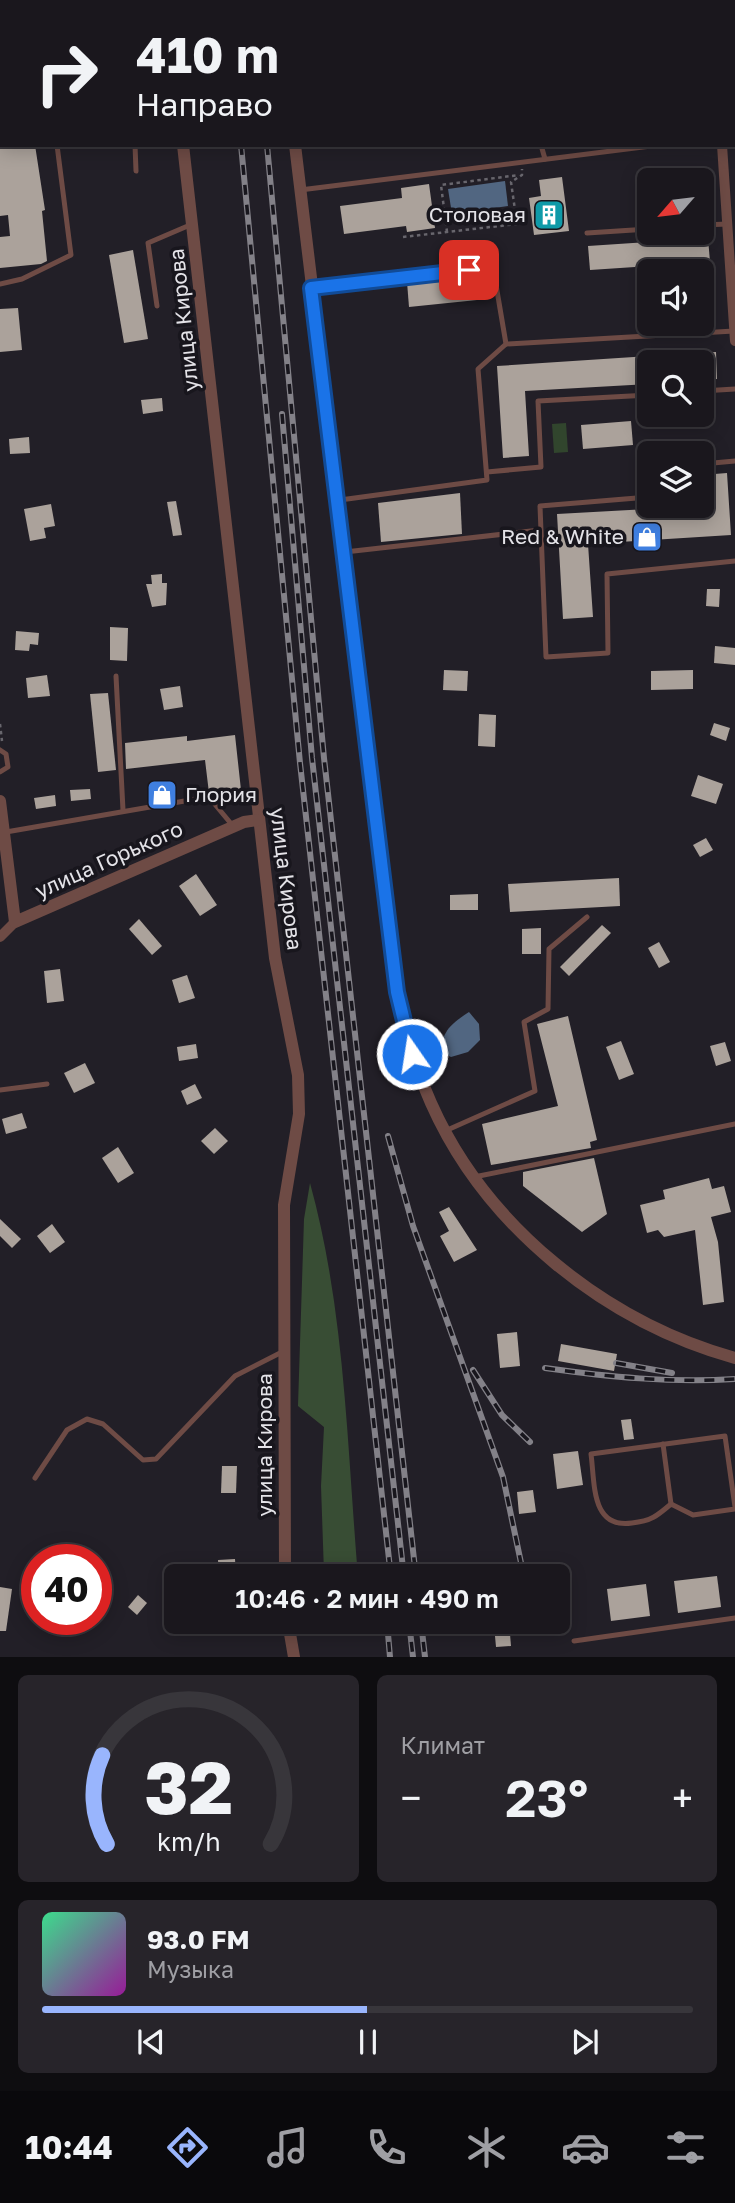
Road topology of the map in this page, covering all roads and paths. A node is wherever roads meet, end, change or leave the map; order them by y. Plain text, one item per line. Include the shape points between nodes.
1 (57, 147) edge
2 (135, 147) edge
3 (183, 147) edge
4 (295, 147) edge
5 (542, 147) edge
6 (643, 147) edge
7 (722, 147) edge
8 (545, 159) junction
9 (521, 162) junction
10 (136, 171) dead end
11 (522, 175) junction
12 (300, 190) junction
13 (731, 209) edge
14 (728, 223) junction
15 (193, 224) junction
16 (714, 224) edge
17 (637, 230) edge
18 (447, 232) junction
19 (587, 233) dead end
20 (403, 237) dead end
21 (0, 284) edge
22 (311, 288) junction
23 (157, 306) dead end
24 (734, 331) edge
25 (735, 341) edge
26 (506, 344) junction
27 (735, 389) edge
28 (714, 390) edge
29 (637, 396) edge
30 (735, 461) edge
31 (714, 463) edge
32 (487, 472) junction
33 (637, 498) edge
34 (337, 501) junction
35 (540, 530) junction
36 (343, 552) junction
37 (735, 561) edge
38 (116, 676) dead end
39 (0, 724) edge
40 (2, 751) edge
41 (0, 772) edge
42 (0, 801) edge
43 (123, 810) junction
44 (258, 820) junction
45 (233, 826) junction
46 (5, 832) junction
47 (587, 917) dead end
48 (15, 922) junction
49 (0, 937) edge
50 (47, 1084) dead end
51 (0, 1090) edge
52 (735, 1124) edge
53 (445, 1131) junction
54 (473, 1177) junction
55 (284, 1351) junction
56 (735, 1357) edge
57 (663, 1444) junction
58 (35, 1478) dead end
59 (671, 1504) junction
60 (735, 1508) edge
61 (285, 1564) edge
62 (735, 1618) edge
63 (290, 1634) edge
64 (573, 1641) dead end
65 (293, 1657) edge

1 - 21 lane via 71,255 22,279
2 - 10 lane
3 - 15 street, улица Кирова
4 - 12 street
5 - 8 lane
6 - 8 lane
7 - 13 street
8 - 9 lane
9 - 11 path
9 - 12 lane
11 - 18 path via 512,182 517,224
11 - 18 path via 441,185
12 - 22 street
13 - 14 street
14 - 16 lane
14 - 24 street
15 - 23 lane via 148,243
15 - 44 street, улица Кирова
17 - 19 lane
18 - 20 path
22 - 26 lane via 493,267
22 - 34 street
24 - 25 street
24 - 26 lane
26 - 32 lane via 478,369
27 - 28 lane
29 - 32 lane via 538,401 541,467
30 - 31 lane
32 - 34 lane via 487,480
33 - 35 lane via 540,506
34 - 36 street
35 - 36 lane
35 - 37 lane via 546,657 608,653 607,574
36 - 53 street via 397,992 412,1054
38 - 43 lane
39 - 40 path
40 - 41 lane via 8,767
42 - 46 street, улица Горького
43 - 45 lane via 196,799 213,802
43 - 46 lane
44 - 45 street, улица Горького
44 - 55 street, улица Кирова via 275,958 298,1075 299,1114 284,1205
45 - 48 street, улица Горького
46 - 48 street, улица Горького
47 - 53 lane via 549,949 548,1009 524,1022 535,1091
48 - 49 street, улица Горького
50 - 51 lane
52 - 54 lane
53 - 54 street
54 - 56 street via 545,1256 625,1314
55 - 58 lane via 236,1376 156,1459 143,1460 103,1424 87,1419 66,1430
55 - 61 street, улица Кирова
57 - 59 lane
57 - 59 lane via 591,1454 598,1506 610,1521 653,1520
57 - 60 lane via 725,1436
59 - 60 lane via 693,1515
62 - 64 lane
63 - 65 street

